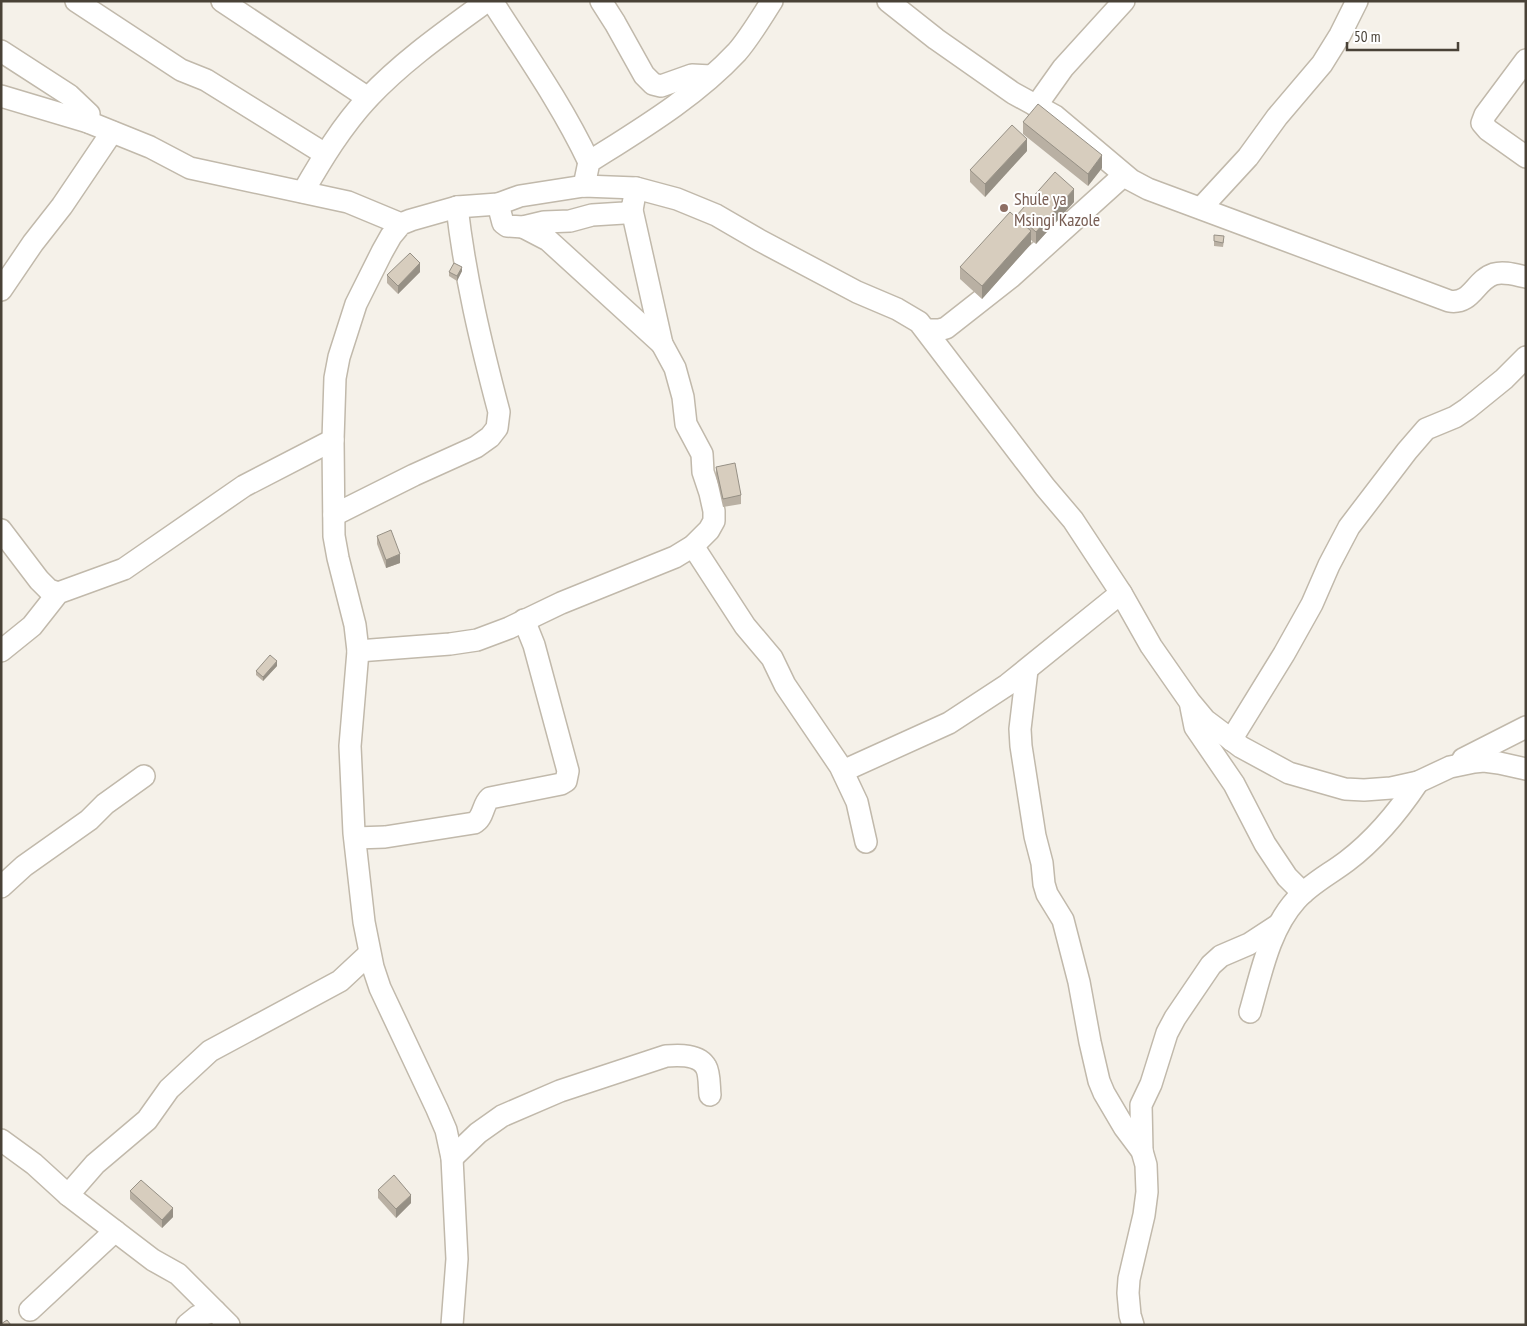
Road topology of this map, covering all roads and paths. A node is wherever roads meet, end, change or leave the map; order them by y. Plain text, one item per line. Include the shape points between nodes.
1 (76, 1) edge
2 (222, 1) edge
3 (488, 1) edge
4 (492, 1) edge
5 (601, 1) edge
6 (772, 1) edge
7 (888, 1) edge
8 (1124, 1) edge
9 (1357, 1) edge
10 (1, 51) edge
11 (1526, 60) edge
12 (711, 76) junction
13 (1, 96) edge
14 (368, 98) junction
15 (1036, 106) junction
16 (88, 122) junction
17 (112, 132) junction
18 (325, 154) junction
19 (1526, 157) edge
20 (589, 162) junction
21 (1124, 175) junction
22 (584, 186) junction
23 (636, 188) junction
24 (303, 192) junction
25 (498, 204) junction
26 (457, 207) junction
27 (1200, 208) junction
28 (632, 210) junction
29 (401, 224) junction
30 (523, 227) junction
31 (1526, 277) edge
32 (1, 290) edge
33 (926, 330) junction
34 (662, 344) junction
35 (1526, 357) edge
36 (333, 440) junction
37 (334, 515) junction
38 (1, 530) edge
39 (693, 546) junction
40 (58, 593) junction
41 (1121, 593) junction
42 (524, 620) junction
43 (1, 651) edge
44 (358, 652) junction
45 (1028, 670) junction
46 (1190, 702) junction
47 (1526, 727) edge
48 (1231, 740) junction
49 (1450, 767) junction
50 (1526, 769) edge
51 (843, 772) junction
52 (144, 776) dead end
53 (1418, 782) junction
54 (355, 838) junction
55 (866, 842) dead end
56 (1, 887) edge
57 (1302, 893) junction
58 (1278, 925) junction
59 (370, 954) junction
60 (1250, 1012) dead end
61 (710, 1094) dead end
62 (1, 1140) edge
63 (1142, 1151) junction
64 (452, 1158) junction
65 (68, 1195) junction
66 (114, 1231) junction
67 (30, 1310) dead end
68 (222, 1318) edge
69 (187, 1325) edge
70 (452, 1325) edge
71 (1133, 1325) edge

1 - 18 street via 181,70 206,80
2 - 14 street
3 - 14 street via 417,52
4 - 20 street via 575,131
5 - 12 street via 644,75 653,84 661,86 692,75
6 - 12 street via 738,51
7 - 15 street via 936,39
8 - 15 street via 1063,68
9 - 27 street via 1322,64 1248,157
10 - 16 street via 69,95 89,114
11 - 19 street via 1482,123
12 - 20 street via 680,103
13 - 16 street
14 - 18 street
15 - 21 street via 1055,116
16 - 17 street
17 - 24 street via 190,168
17 - 32 street
18 - 24 street
20 - 22 street
21 - 27 street via 1138,185
21 - 33 street via 1026,265 976,305 946,328
22 - 23 street
22 - 25 street via 520,196
23 - 28 street
23 - 33 street via 677,199 716,215 849,287 898,309
24 - 29 street via 348,202
25 - 26 street
25 - 30 street via 503,223
26 - 29 street
26 - 37 street via 474,314 499,412 497,428 476,447
27 - 31 street via 1449,301 1467,298 1480,283 1496,273
28 - 30 street
28 - 34 street
29 - 36 street via 382,252 356,304 338,357
30 - 34 street via 548,240
33 - 41 street via 1073,520
34 - 39 street via 675,368 686,424 702,454 703,472 714,511 709,530
35 - 48 street via 1467,409 1426,429 1407,451 1349,527 1312,604
36 - 37 street
36 - 40 street via 244,486 124,569
37 - 44 street via 334,536 355,624
38 - 40 street via 39,580 49,590
39 - 42 street via 676,557
39 - 51 street via 745,626 772,658 785,684
40 - 43 street via 32,626
41 - 45 street
41 - 46 street via 1151,646
42 - 44 street via 477,640
42 - 54 street via 534,645 569,773 566,781 490,798 479,820 474,823 393,836
44 - 54 street via 350,746
45 - 51 street via 949,723
45 - 63 street via 1020,729 1021,746 1044,884 1063,920 1099,1082 1124,1127
46 - 48 street via 1205,720
46 - 57 street via 1195,727 1204,743 1234,784 1272,856
47 - 49 street
48 - 53 street via 1289,772 1346,789 1375,790
49 - 50 street via 1484,761
49 - 53 street
51 - 55 street via 857,802
52 - 56 street
53 - 57 street via 1382,829 1350,859
54 - 59 street
57 - 58 street
58 - 60 street
58 - 63 street via 1249,944 1221,956 1211,965 1175,1018 1141,1105
59 - 64 street via 380,988 446,1130
59 - 65 street via 340,981 210,1051 169,1089 147,1120 95,1164
61 - 64 street via 708,1071 700,1060 666,1056 560,1091 502,1116
62 - 65 street
63 - 71 street via 1147,1192 1129,1279
64 - 70 street via 457,1259
65 - 66 street
66 - 67 street
66 - 68 street via 178,1274
68 - 69 street via 198,1316

